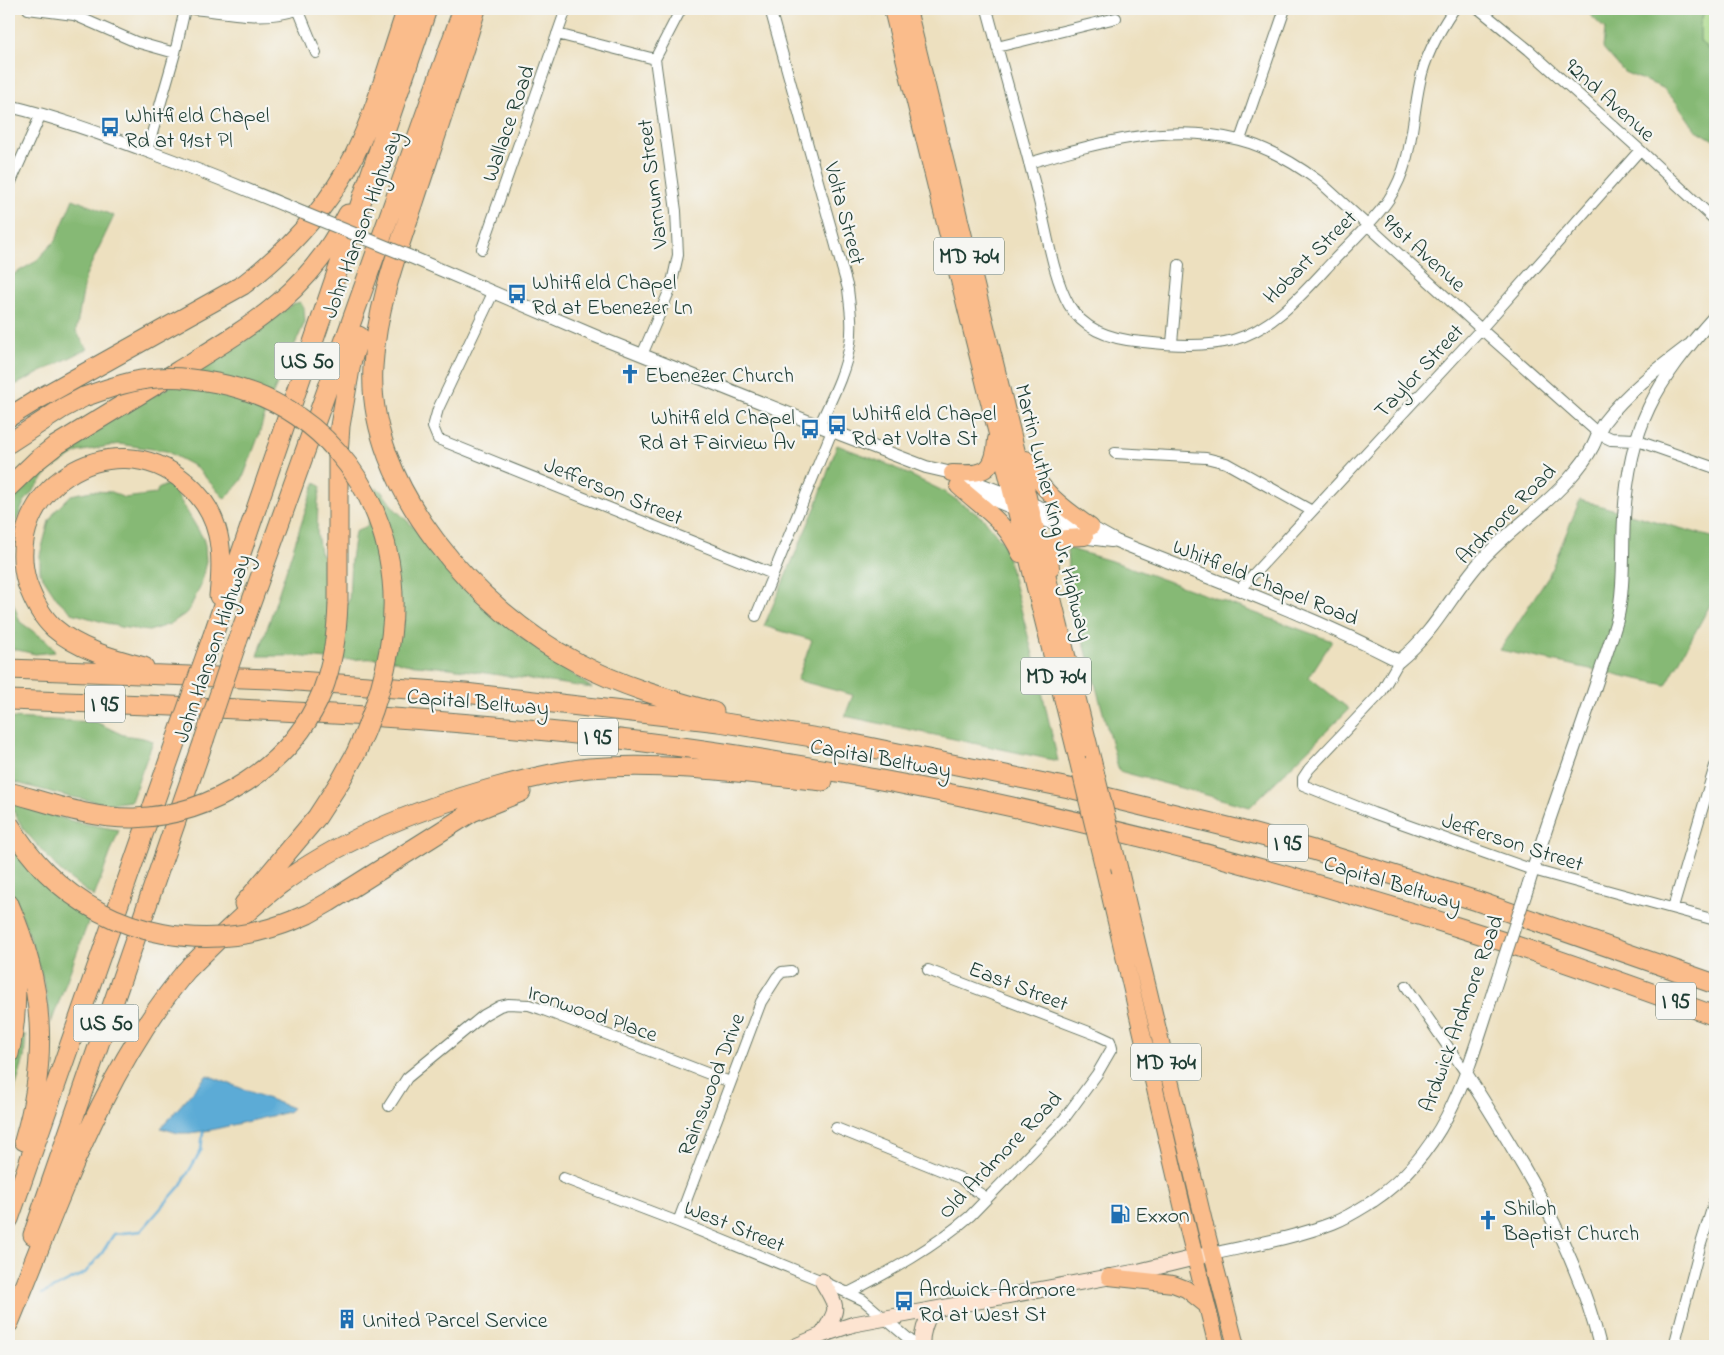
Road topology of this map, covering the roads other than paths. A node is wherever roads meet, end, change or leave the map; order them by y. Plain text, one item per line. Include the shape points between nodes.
1 (28, 9) edge
2 (185, 9) edge
3 (194, 9) edge
4 (298, 9) edge
5 (407, 9) edge
6 (427, 9) edge
7 (463, 9) edge
8 (476, 9) edge
9 (566, 9) edge
10 (681, 9) edge
11 (770, 9) edge
12 (892, 9) edge
13 (908, 9) edge
14 (987, 9) edge
15 (1285, 9) edge
16 (1454, 9) edge
17 (1479, 9) edge
18 (1116, 18) dead end
19 (557, 34) junction
20 (997, 47) junction
21 (175, 53) junction
22 (316, 54) dead end
23 (654, 59) junction
24 (402, 84) junction
25 (9, 106) edge
26 (41, 114) junction
27 (1240, 140) junction
28 (414, 147) junction
29 (1640, 150) junction
30 (147, 151) junction
31 (1029, 163) junction
32 (9, 186) edge
33 (1715, 220) edge
34 (1367, 224) junction
35 (482, 249) dead end
36 (1179, 265) dead end
37 (493, 293) junction
38 (1715, 316) edge
39 (182, 320) junction
40 (1481, 329) junction
41 (1172, 343) junction
42 (1688, 346) junction
43 (642, 355) junction
44 (9, 404) edge
45 (9, 418) edge
46 (1009, 418) junction
47 (819, 426) junction
48 (832, 431) junction
49 (996, 432) junction
50 (1598, 433) junction
51 (1635, 440) junction
52 (9, 442) edge
53 (1114, 453) dead end
54 (1715, 468) edge
55 (955, 479) junction
56 (9, 487) edge
57 (1023, 506) junction
58 (1312, 511) junction
59 (1088, 532) junction
60 (773, 574) junction
61 (1239, 590) junction
62 (1052, 592) junction
63 (1036, 594) junction
64 (756, 616) dead end
65 (212, 638) junction
66 (1399, 661) junction
67 (9, 670) edge
68 (192, 676) junction
69 (9, 700) edge
70 (765, 728) junction
71 (651, 766) junction
72 (1715, 766) edge
73 (1302, 785) joint
74 (9, 792) edge
75 (991, 802) junction
76 (9, 824) edge
77 (1533, 870) junction
78 (9, 904) edge
79 (1673, 908) junction
80 (1715, 920) edge
81 (9, 934) edge
82 (928, 970) dead end
83 (791, 971) dead end
84 (184, 973) junction
85 (1715, 984) edge
86 (1406, 986) dead end
87 (1715, 1016) edge
88 (1097, 1035) joint
89 (9, 1054) edge
90 (1466, 1073) junction
91 (730, 1082) junction
92 (389, 1106) dead end
93 (836, 1128) dead end
94 (563, 1178) dead end
95 (9, 1196) edge
96 (987, 1198) junction
97 (1715, 1199) edge
98 (9, 1219) edge
99 (678, 1222) junction
100 (1212, 1254) junction
101 (1194, 1257) junction
102 (1109, 1277) junction
103 (822, 1281) junction
104 (848, 1293) junction
105 (9, 1305) edge
106 (1206, 1305) junction
107 (931, 1311) junction
108 (887, 1319) junction
109 (9, 1323) edge
110 (822, 1335) junction
111 (796, 1346) edge
112 (917, 1346) edge
113 (922, 1346) edge
114 (1217, 1346) edge
115 (1236, 1346) edge
116 (1600, 1346) edge
117 (1674, 1346) edge

1 - 21 street via 74,15 144,45
2 - 21 street
3 - 4 street via 265,15
4 - 22 street
5 - 39 highway via 354,156 322,207 264,270
6 - 24 highway, John Hanson Highway / US 50
7 - 28 highway, John Hanson Highway / US 50
8 - 70 highway via 394,263 376,338 372,392 384,450 395,476 426,526 465,575 508,616 553,649 625,685
9 - 19 street, Wallace Road
10 - 23 street
11 - 47 street, Volta Street via 850,303 852,330 848,353
12 - 49 main road, Martin Luther King Jr. Highway / MD 704
13 - 46 main road, Martin Luther King Jr. Highway / MD 704
14 - 20 street, Hobart Street
15 - 27 street
16 - 34 street, Hobart Street via 1429,54 1421,76 1406,163 1388,200
17 - 29 street, 92nd Avenue
18 - 20 street
19 - 23 street
19 - 35 street, Wallace Road
20 - 31 street, Hobart Street
21 - 30 street
23 - 43 street, Varnum Street via 679,248 671,288
24 - 56 highway via 346,218 319,262 288,296 252,324 55,446
24 - 65 highway, John Hanson Highway / US 50
25 - 26 street, Whitfield Chapel Road
26 - 30 street, Whitfield Chapel Road
26 - 32 street
27 - 31 street, 91st Avenue via 1200,134 1151,134
27 - 34 street, 91st Avenue via 1304,171
28 - 74 highway, bridge via 351,363 344,398 338,455 336,643 321,693 307,719 265,768 212,801 184,811 133,818 107,816
28 - 105 highway, John Hanson Highway / US 50, bridge via 237,642
29 - 33 street, 92nd Avenue
29 - 40 street, Taylor Street
30 - 37 street, Whitfield Chapel Road, bridge via 236,184
31 - 41 street, Hobart Street via 1059,282 1076,316 1116,338
34 - 40 street, 91st Avenue
34 - 41 street, Hobart Street via 1287,309 1260,327 1244,336 1220,342
36 - 41 street
37 - 43 street, Whitfield Chapel Road
37 - 60 street, Jefferson Street via 438,409 433,427 436,436
38 - 42 street, Ardwick Ardmore Road
39 - 44 highway
39 - 45 highway via 51,391
40 - 50 street, 91st Avenue
40 - 58 street, Taylor Street
42 - 50 street, Ardmore Road via 1622,402
42 - 51 street, Ardwick Ardmore Road via 1656,392
43 - 47 street, Whitfield Chapel Road
46 - 57 main road, Martin Luther King Jr. Highway / MD 704
46 - 59 main road via 1038,481
47 - 48 street, Whitfield Chapel Road
48 - 55 street, Whitfield Chapel Road
48 - 60 street
49 - 55 main road via 995,452 989,466 982,472
49 - 57 main road, Martin Luther King Jr. Highway / MD 704
50 - 51 street via 1611,439
50 - 66 street, Ardmore Road via 1589,454 1569,479 1552,498 1495,546 1426,636
51 - 54 street
51 - 77 street, Ardwick Ardmore Road via 1626,488 1622,587 1616,621
52 - 84 highway, bridge via 63,408 114,386 157,378 229,385 271,400 316,430 348,462 374,509 392,582 391,627 374,709 356,753 317,817
53 - 58 street via 1206,458 1226,463
55 - 57 street, Whitfield Chapel Road
55 - 63 main road via 1010,535
57 - 59 street, Whitfield Chapel Road
57 - 62 main road, Martin Luther King Jr. Highway / MD 704
57 - 63 main road, Martin Luther King Jr. Highway / MD 704
58 - 61 street, Taylor Street
59 - 61 street, Whitfield Chapel Road
59 - 62 main road via 1064,537 1054,544 1050,557
60 - 64 street
61 - 66 street, Whitfield Chapel Road via 1361,641
62 - 100 main road, Martin Luther King Jr. Highway / MD 704, bridge
63 - 101 main road, Martin Luther King Jr. Highway / MD 704, bridge via 1104,866
65 - 68 highway via 221,579 221,551 215,521 194,490 161,466 127,458 77,468 50,488 31,518 23,554 25,574 40,612 69,639 87,648 133,664
65 - 98 highway, John Hanson Highway / US 50, bridge
66 - 73 street, Ardmore Road via 1380,694 1309,769
67 - 68 highway, Capital Beltway / I 95
68 - 70 highway, Capital Beltway / I 95 via 465,693
69 - 75 highway, Capital Beltway / I 95 via 272,710 526,728 716,752
70 - 85 highway, Capital Beltway / I 95 via 1013,775 1236,829 1477,901
71 - 75 highway via 695,768
71 - 76 highway, bridge via 560,780 498,800 443,829 308,914 253,933 207,938 185,938 144,930 104,914 47,873 24,848
71 - 84 highway via 589,768 522,780 439,804 398,820 323,857 280,885 249,910
72 - 79 street
73 - 77 street, Jefferson Street
75 - 87 highway, Capital Beltway / I 95 via 1159,841 1308,881 1472,931
77 - 79 street, Jefferson Street
77 - 90 street, Ardwick Ardmore Road, bridge
78 - 95 highway via 25,945 40,1020 35,1097
79 - 80 street, Jefferson Street
81 - 89 highway via 16,991
82 - 88 street, East Street
83 - 91 street, Rainswood Drive via 782,972 764,997
84 - 109 highway via 147,1024 100,1107
86 - 90 street
88 - 96 street, Old Ardmore Road via 1110,1041 1112,1048 1097,1074 1064,1119
90 - 100 street, Ardwick Ardmore Road via 1436,1137 1417,1162 1382,1194 1333,1223
90 - 116 street via 1525,1169 1556,1230 1588,1303
91 - 92 street, Ironwood Place via 541,1009 508,1004 484,1015 407,1078
91 - 99 street, Rainswood Drive
93 - 96 street via 960,1178
94 - 99 street, West Street
96 - 104 street, Old Ardmore Road via 937,1242
97 - 117 street
99 - 103 street, West Street
100 - 101 main road, Ardwick Ardmore Road
100 - 115 main road, Martin Luther King Jr. Highway / MD 704
101 - 102 main road, Ardwick Ardmore Road
101 - 106 main road, Martin Luther King Jr. Highway / MD 704
102 - 106 main road via 1172,1284 1186,1289
102 - 107 main road, Ardwick Ardmore Road
103 - 104 street, West Street
103 - 110 main road via 835,1304 834,1315
104 - 108 street, West Street
106 - 114 main road, Martin Luther King Jr. Highway / MD 704
107 - 108 main road, Ardwick Ardmore Road
107 - 113 main road via 924,1325
108 - 110 main road, Ardwick Ardmore Road via 854,1324
108 - 112 street, West Street
110 - 111 main road, Ardwick Ardmore Road

